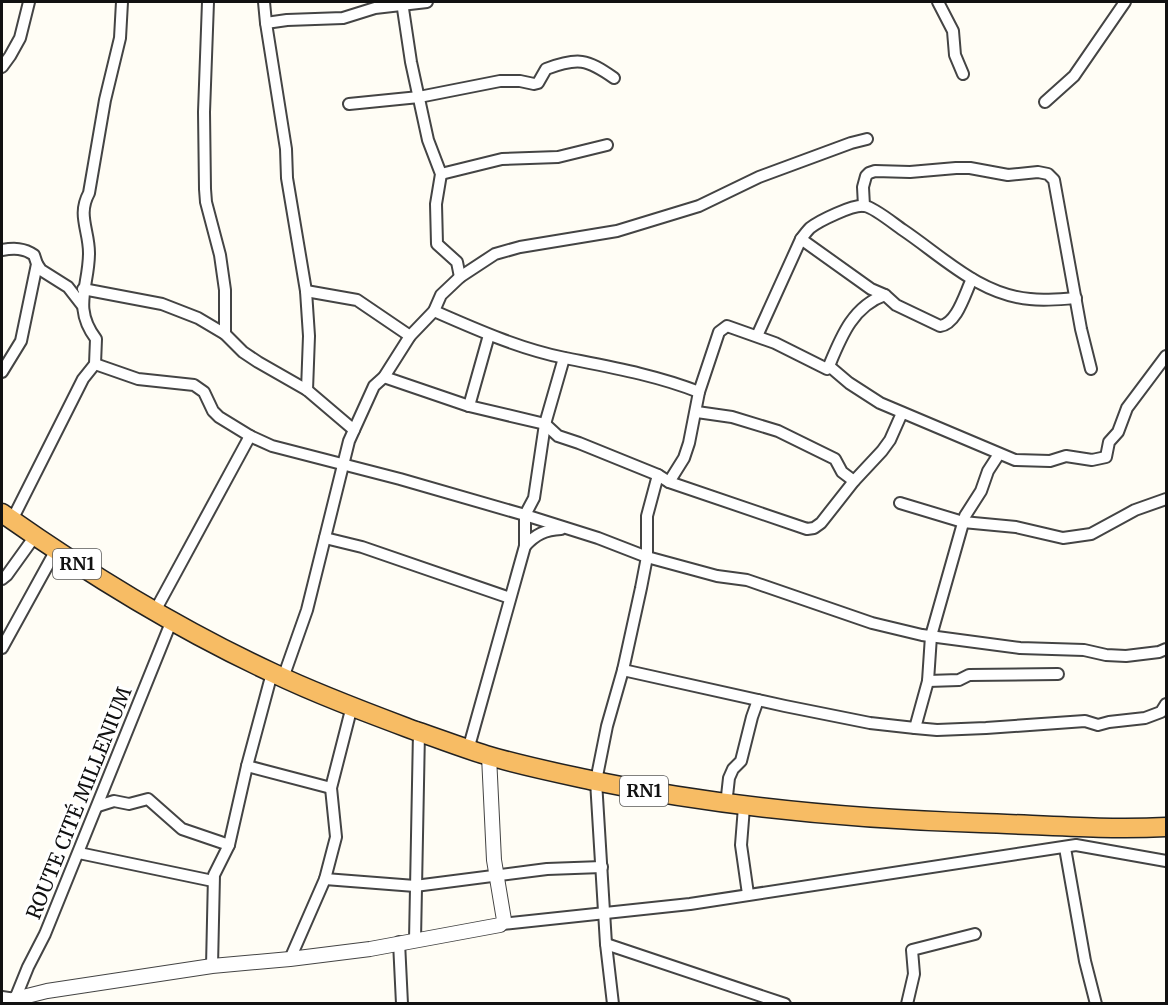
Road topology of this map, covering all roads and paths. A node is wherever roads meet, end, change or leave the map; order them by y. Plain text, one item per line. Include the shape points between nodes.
1 (29, 2) edge
2 (122, 2) edge
3 (208, 2) edge
4 (264, 2) edge
5 (427, 2) edge
6 (938, 2) edge
7 (1125, 2) edge
8 (403, 3) edge
9 (266, 23) junction
10 (2, 67) edge
11 (963, 74) dead end
12 (614, 78) dead end
13 (419, 97) junction
14 (1045, 102) dead end
15 (349, 105) dead end
16 (867, 139) dead end
17 (607, 145) dead end
18 (441, 174) junction
19 (864, 206) junction
20 (801, 239) junction
21 (2, 250) edge
22 (37, 264) junction
23 (460, 277) junction
24 (972, 279) junction
25 (83, 289) junction
26 (306, 291) junction
27 (885, 295) junction
28 (1076, 298) junction
29 (83, 306) junction
30 (434, 310) junction
31 (225, 334) junction
32 (489, 335) junction
33 (410, 336) junction
34 (757, 336) junction
35 (1167, 356) edge
36 (564, 358) junction
37 (95, 364) junction
38 (829, 366) junction
39 (1091, 369) dead end
40 (2, 372) edge
41 (384, 376) junction
42 (307, 390) junction
43 (699, 392) junction
44 (469, 406) junction
45 (697, 412) junction
46 (902, 413) junction
47 (545, 424) junction
48 (354, 430) junction
49 (249, 436) junction
50 (999, 454) junction
51 (342, 464) junction
52 (658, 475) junction
53 (854, 481) junction
54 (669, 482) junction
55 (1167, 499) edge
56 (900, 503) dead end
57 (525, 515) junction
58 (7, 517) edge
59 (963, 522) junction
60 (568, 529) junction
61 (35, 536) junction
62 (325, 538) junction
63 (525, 546) junction
64 (56, 550) junction
65 (647, 557) junction
66 (2, 579) edge
67 (510, 598) junction
68 (155, 611) junction
69 (172, 620) junction
70 (932, 636) junction
71 (2, 648) edge
72 (1167, 649) edge
73 (623, 670) junction
74 (1058, 674) dead end
75 (278, 676) junction
76 (928, 681) junction
77 (758, 700) junction
78 (1167, 704) edge
79 (352, 706) junction
80 (915, 729) junction
81 (419, 732) junction
82 (468, 750) junction
83 (489, 756) junction
84 (247, 766) junction
85 (596, 781) junction
86 (331, 788) junction
87 (98, 806) junction
88 (735, 806) junction
89 (1167, 827) edge
90 (1073, 840) junction
91 (229, 845) junction
92 (79, 853) junction
93 (1167, 861) edge
94 (602, 867) junction
95 (497, 876) junction
96 (325, 879) junction
97 (213, 881) junction
98 (415, 886) junction
99 (748, 894) junction
100 (605, 911) junction
101 (502, 924) junction
102 (975, 934) dead end
103 (415, 940) junction
104 (399, 942) junction
105 (606, 944) junction
106 (290, 959) junction
107 (212, 966) junction
108 (9, 1000) edge
109 (402, 1004) edge
110 (612, 1004) edge
111 (785, 1004) edge
112 (907, 1004) edge
113 (1096, 1004) edge

1 - 10 street via 20,38
2 - 25 street via 120,38 83,203 89,253
3 - 31 street via 205,189 225,290
4 - 9 street
5 - 8 street
6 - 11 street via 952,31 955,55
7 - 14 street via 1074,76
8 - 9 street via 343,18
8 - 13 street
9 - 26 street
12 - 13 street via 590,63 577,61 546,69 534,84 500,81
13 - 15 street
13 - 18 street via 428,140
16 - 23 street via 759,177 699,206 617,231 506,250
17 - 18 street via 558,156 501,159
18 - 23 street via 436,204 437,244 457,262
19 - 20 street via 837,213 811,228
19 - 24 street
19 - 28 street via 866,176 875,171 970,168 1008,175 1048,174 1054,180
20 - 27 street
20 - 34 street
21 - 22 street via 26,250 34,255
22 - 29 street via 68,287
22 - 40 street via 21,341
23 - 30 street via 441,295
24 - 27 street via 953,319 944,326 922,319
24 - 28 street via 1001,293 1031,300
25 - 29 street
25 - 31 street via 162,304
26 - 33 street via 357,300
26 - 42 street
27 - 38 street via 872,299 853,317
28 - 39 street
29 - 37 street via 87,326 96,339
30 - 32 street
30 - 33 street
31 - 42 street via 243,352
32 - 36 street
32 - 44 street
33 - 41 street
34 - 38 street via 827,369
34 - 43 street via 730,326 723,328
35 - 50 street via 1127,408 1118,432 1109,442 1106,457 1092,460 1066,456 1024,462
36 - 43 street via 674,382
36 - 47 street
37 - 49 street via 138,379 194,385 204,392 219,417
37 - 58 street
38 - 46 street via 865,394
41 - 44 street
41 - 48 street via 374,386
42 - 48 street
43 - 45 street
44 - 47 street
45 - 53 street via 732,417 777,431 835,459 842,472
45 - 54 street via 684,458
46 - 50 street
46 - 53 street via 890,440
47 - 52 street via 558,436
47 - 57 street via 534,498
48 - 51 street
49 - 51 street via 272,447
49 - 68 street
50 - 59 street
51 - 57 street
51 - 62 street
52 - 54 street
52 - 65 street via 647,516
53 - 54 street via 821,523 807,529
55 - 59 street via 1135,510 1091,534 1071,537
56 - 59 street
57 - 60 street
57 - 63 street
58 - 61 highway, RN1
59 - 70 street
60 - 63 street via 542,532
60 - 65 street
61 - 64 highway, RN1
61 - 66 street
62 - 67 street
62 - 75 street via 307,610
63 - 67 street
64 - 68 highway, RN1
64 - 71 street
65 - 70 street via 747,580 872,623
65 - 73 street
67 - 82 street
68 - 69 highway, RN1
69 - 75 highway, RN1
69 - 87 street, ROUTE CITÉ MILLENIUM
70 - 72 street via 1106,655 1137,655
70 - 76 street
73 - 77 street
73 - 85 street
74 - 76 street via 969,675 959,680
75 - 79 highway, RN1
75 - 84 street
76 - 80 street
77 - 80 street
77 - 88 street via 741,761 729,778
78 - 80 street via 1156,715 1098,725 1085,721
79 - 81 highway, RN1
79 - 86 street
81 - 82 highway, RN1
81 - 98 street
82 - 83 highway, RN1
83 - 85 highway, RN1
83 - 95 street
84 - 86 street
84 - 91 street
85 - 88 highway, RN1
85 - 94 street
86 - 96 street via 336,837
87 - 91 street via 148,799 182,829
87 - 92 street, ROUTE CITÉ MILLENIUM
88 - 90 highway, RN1
88 - 99 street
89 - 90 highway, RN1
90 - 93 street
90 - 99 street
90 - 113 street via 1085,961
91 - 97 street
92 - 97 street
92 - 108 street, ROUTE CITÉ MILLENIUM via 45,934
94 - 95 street
94 - 100 street
95 - 98 street
95 - 101 street
96 - 98 street
96 - 106 street
97 - 107 street
98 - 103 street
99 - 100 street via 690,904
100 - 101 street
100 - 105 street
101 - 103 street
102 - 112 street via 912,950 914,974
103 - 104 street
104 - 106 street
104 - 109 street
105 - 110 street
105 - 111 street
106 - 107 street
107 - 108 street

